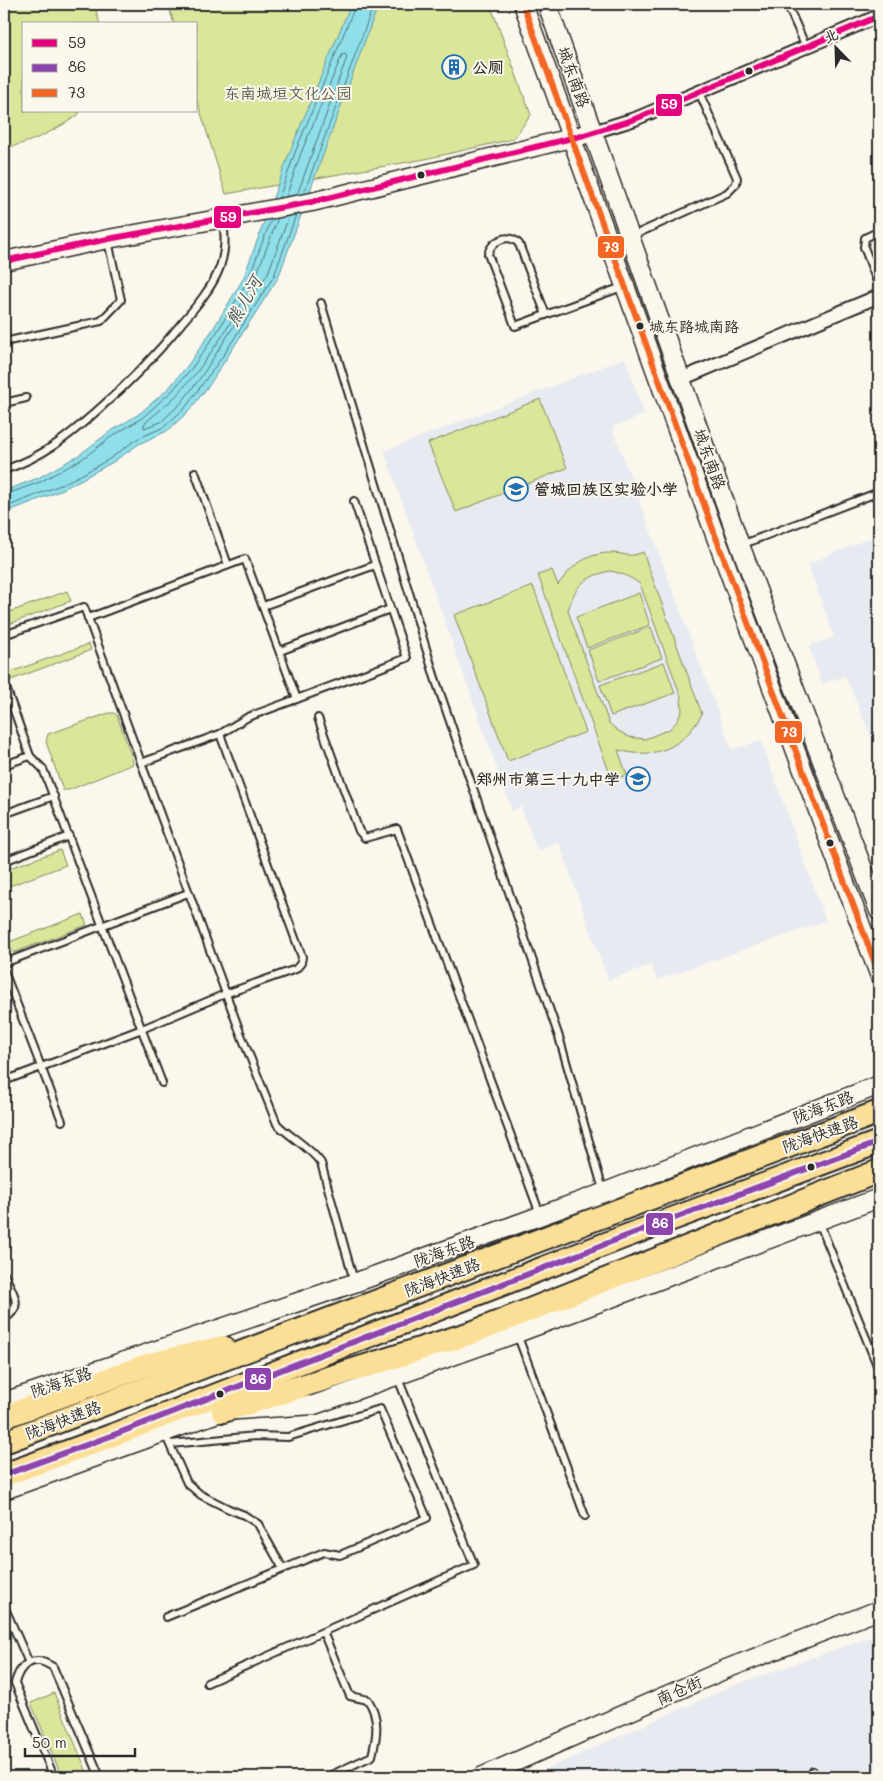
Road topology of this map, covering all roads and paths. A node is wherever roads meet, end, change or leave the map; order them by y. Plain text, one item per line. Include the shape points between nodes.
1 (523, 4) edge
2 (547, 4) edge
3 (787, 4) edge
4 (879, 16) edge
5 (806, 47) junction
6 (699, 92) junction
7 (593, 132) junction
8 (572, 138) junction
9 (228, 217) junction
10 (879, 232) edge
11 (630, 237) junction
12 (108, 239) junction
13 (4, 261) edge
14 (625, 286) junction
15 (879, 287) edge
16 (879, 296) edge
17 (321, 303) dead end
18 (546, 315) junction
19 (4, 342) edge
20 (681, 379) junction
21 (26, 398) dead end
22 (4, 402) edge
23 (4, 470) edge
24 (195, 472) dead end
25 (879, 492) edge
26 (354, 501) dead end
27 (740, 545) junction
28 (375, 564) junction
29 (228, 565) junction
30 (263, 606) junction
31 (390, 610) junction
32 (88, 618) junction
33 (4, 635) edge
34 (280, 651) junction
35 (4, 682) edge
36 (297, 699) junction
37 (318, 718) dead end
38 (220, 734) junction
39 (30, 756) junction
40 (141, 763) junction
41 (4, 765) edge
42 (54, 796) junction
43 (4, 814) edge
44 (69, 836) junction
45 (4, 861) edge
46 (188, 893) junction
47 (879, 911) edge
48 (102, 926) junction
49 (4, 963) edge
50 (4, 971) edge
51 (879, 974) edge
52 (225, 994) junction
53 (142, 1029) junction
54 (41, 1067) junction
55 (4, 1081) edge
56 (162, 1083) dead end
57 (879, 1086) edge
58 (879, 1112) edge
59 (62, 1121) dead end
60 (879, 1142) edge
61 (879, 1170) edge
62 (604, 1193) junction
63 (879, 1198) edge
64 (540, 1216) junction
65 (818, 1221) junction
66 (4, 1274) edge
67 (354, 1284) junction
68 (4, 1319) edge
69 (311, 1326) junction
70 (517, 1333) junction
71 (879, 1370) edge
72 (396, 1375) junction
73 (4, 1402) edge
74 (223, 1411) junction
75 (4, 1417) edge
76 (167, 1438) junction
77 (4, 1442) edge
78 (4, 1475) edge
79 (4, 1490) edge
80 (585, 1516) dead end
81 (283, 1570) junction
82 (4, 1606) edge
83 (879, 1610) edge
84 (166, 1617) dead end
85 (323, 1632) junction
86 (28, 1663) junction
87 (207, 1682) dead end
88 (54, 1777) edge
89 (100, 1777) edge
90 (327, 1777) edge
91 (481, 1777) edge

1 - 8 street, 城东南路
2 - 7 street, 城东南路
3 - 5 lane
4 - 5 street
5 - 6 street
6 - 7 street via 635,119
6 - 11 lane via 737,178 736,184 727,193
7 - 8 street
7 - 11 street, 城东南路
8 - 9 street via 312,202
8 - 14 street, 城东南路
9 - 12 street
9 - 23 lane via 219,269 194,308 161,348 129,383 68,436 25,463
10 - 15 lane via 865,238 864,247
11 - 20 street, 城东南路
12 - 13 street
12 - 19 lane via 121,300 101,321
14 - 18 lane
14 - 51 street, 城东南路
16 - 20 street
17 - 62 lane via 435,678 559,1036
18 - 18 lane via 515,326 488,254 496,242 510,238 519,244
20 - 27 street, 城东南路
21 - 22 lane
24 - 29 lane
25 - 27 lane
26 - 28 lane
27 - 47 street, 城东南路
28 - 30 lane
28 - 31 lane
29 - 30 lane via 245,559
29 - 32 lane
30 - 34 lane
31 - 34 lane
31 - 36 lane via 407,658
32 - 33 lane via 84,607
32 - 40 lane
34 - 36 lane
35 - 39 lane
36 - 38 lane via 248,717
37 - 64 lane via 359,831 365,838 397,829
38 - 40 lane
38 - 52 lane via 302,957 296,968
39 - 41 lane
39 - 42 lane via 44,769
40 - 46 lane
42 - 43 lane
42 - 44 lane
44 - 45 lane
44 - 48 lane
46 - 48 lane
46 - 52 lane
48 - 49 lane
48 - 53 lane
50 - 54 lane
52 - 53 lane
52 - 67 lane via 277,1124 314,1153 321,1163
53 - 54 lane
53 - 56 lane
54 - 55 lane
54 - 59 lane
57 - 62 street, 陇海东路
58 - 69 highway, 陇海快速路
60 - 78 highway, 陇海快速路
61 - 74 highway via 474,1332
62 - 64 street, 陇海东路
63 - 65 street
64 - 67 street, 陇海东路
65 - 70 street
65 - 71 lane
66 - 68 lane via 16,1300 16,1310
67 - 73 street, 陇海东路
69 - 75 highway via 147,1365
69 - 77 highway, 陇海快速路
70 - 72 street
70 - 80 lane
72 - 74 street via 314,1405
72 - 85 lane via 474,1565
74 - 76 street
76 - 79 street
76 - 81 lane via 187,1483 201,1496 258,1524
76 - 81 lane via 288,1437 380,1409 427,1518 340,1555 324,1552
81 - 84 lane
82 - 86 lane
83 - 91 street, 南仓街 via 726,1669
85 - 87 lane
85 - 90 lane via 350,1696 368,1700 374,1709 377,1726 372,1756
86 - 88 lane via 18,1671 15,1683
86 - 89 lane via 38,1660 53,1666

